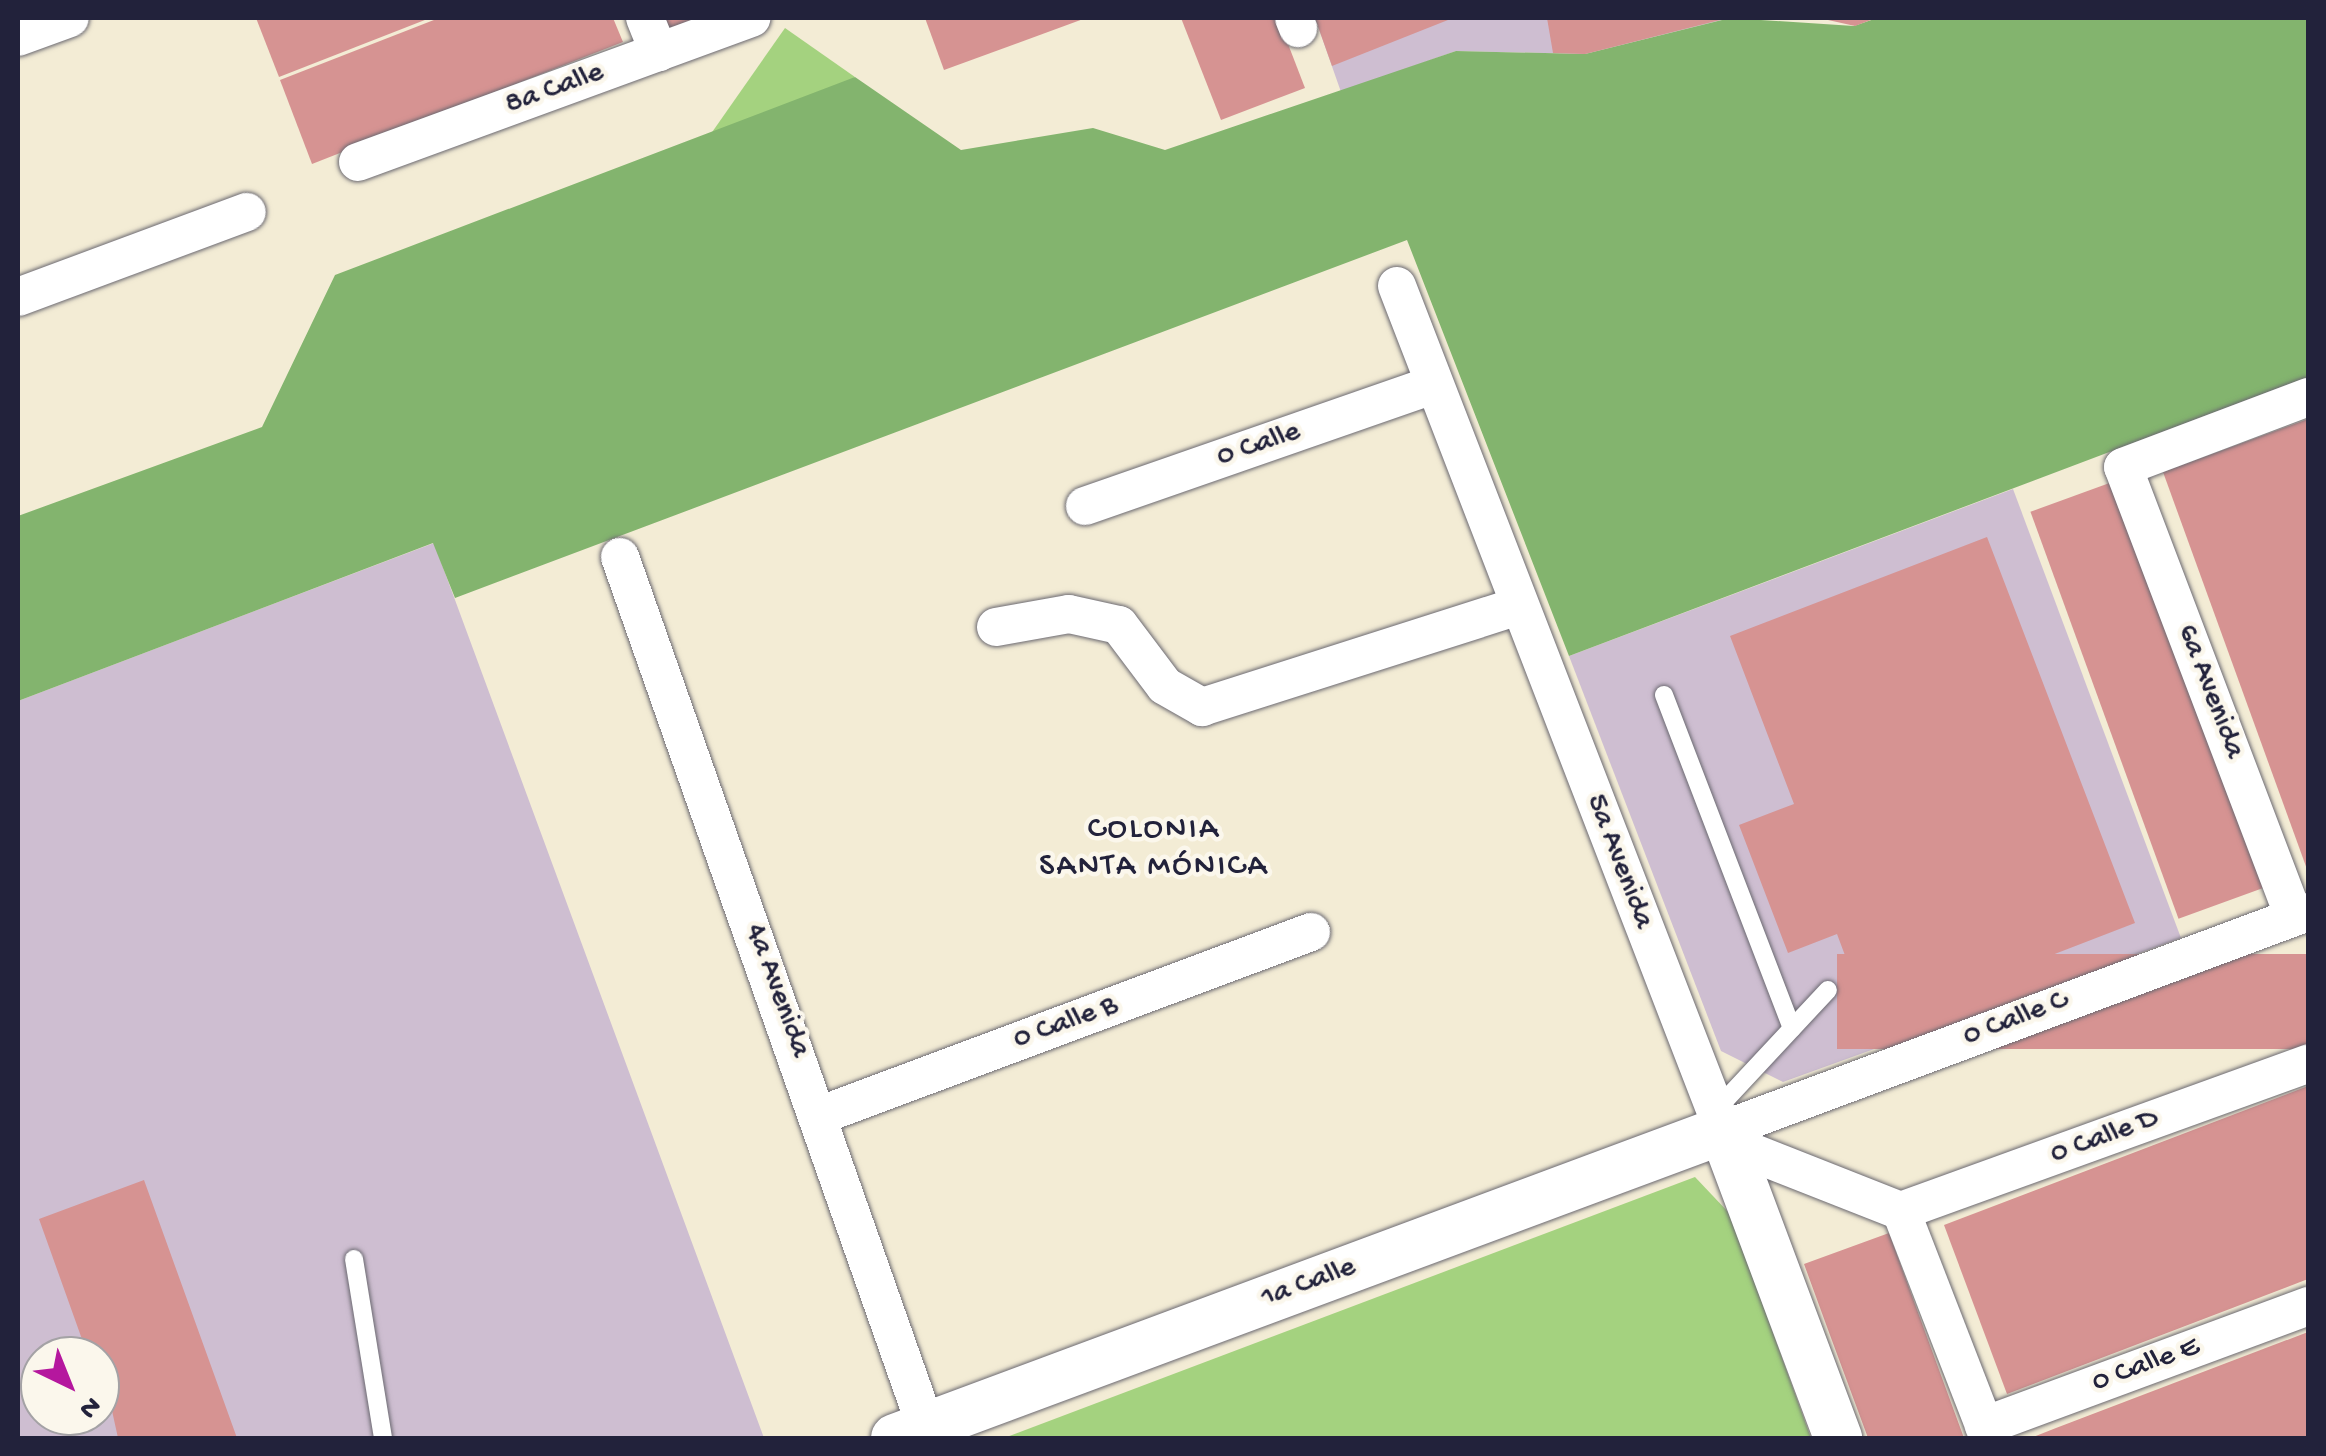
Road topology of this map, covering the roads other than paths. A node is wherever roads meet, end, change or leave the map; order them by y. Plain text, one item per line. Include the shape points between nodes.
1 (70, 18) edge
2 (752, 18) edge
3 (652, 34) edge
4 (18, 37) edge
5 (358, 162) dead end
6 (247, 212) dead end
7 (1397, 286) dead end
8 (18, 298) edge
9 (1433, 385) junction
10 (2308, 396) edge
11 (1085, 506) dead end
12 (620, 558) dead end
13 (1518, 606) junction
14 (996, 627) dead end
15 (1664, 695) dead end
16 (2301, 914) edge
17 (1312, 932) dead end
18 (1828, 990) dead end
19 (1792, 1028) junction
20 (2308, 1064) edge
21 (821, 1115) junction
22 (1722, 1128) junction
23 (1901, 1211) junction
24 (354, 1258) dead end
25 (2308, 1306) edge
26 (1987, 1432) edge
27 (911, 1433) edge
28 (383, 1438) edge
29 (1838, 1438) edge

1 - 4 street
2 - 3 street, 8a Calle
3 - 5 street, 8a Calle
6 - 8 street
7 - 9 street, 5a Avenida
9 - 11 street, 0 Calle
9 - 13 street, 5a Avenida
10 - 16 street, 6a Avenida via 2124,468
12 - 21 street, 4a Avenida
13 - 14 street via 1202,707 1165,686 1108,621 1068,614
13 - 22 street, 5a Avenida
15 - 19 lane
16 - 22 street, 0 Calle C
17 - 21 street, 0 Calle B
18 - 19 lane
19 - 22 lane
20 - 23 street, 0 Calle D
21 - 27 street, 4a Avenida
22 - 23 street
22 - 27 street, 1a Calle
22 - 29 street, 5a Avenida
23 - 26 street
24 - 28 lane
25 - 26 street, 0 Calle E

